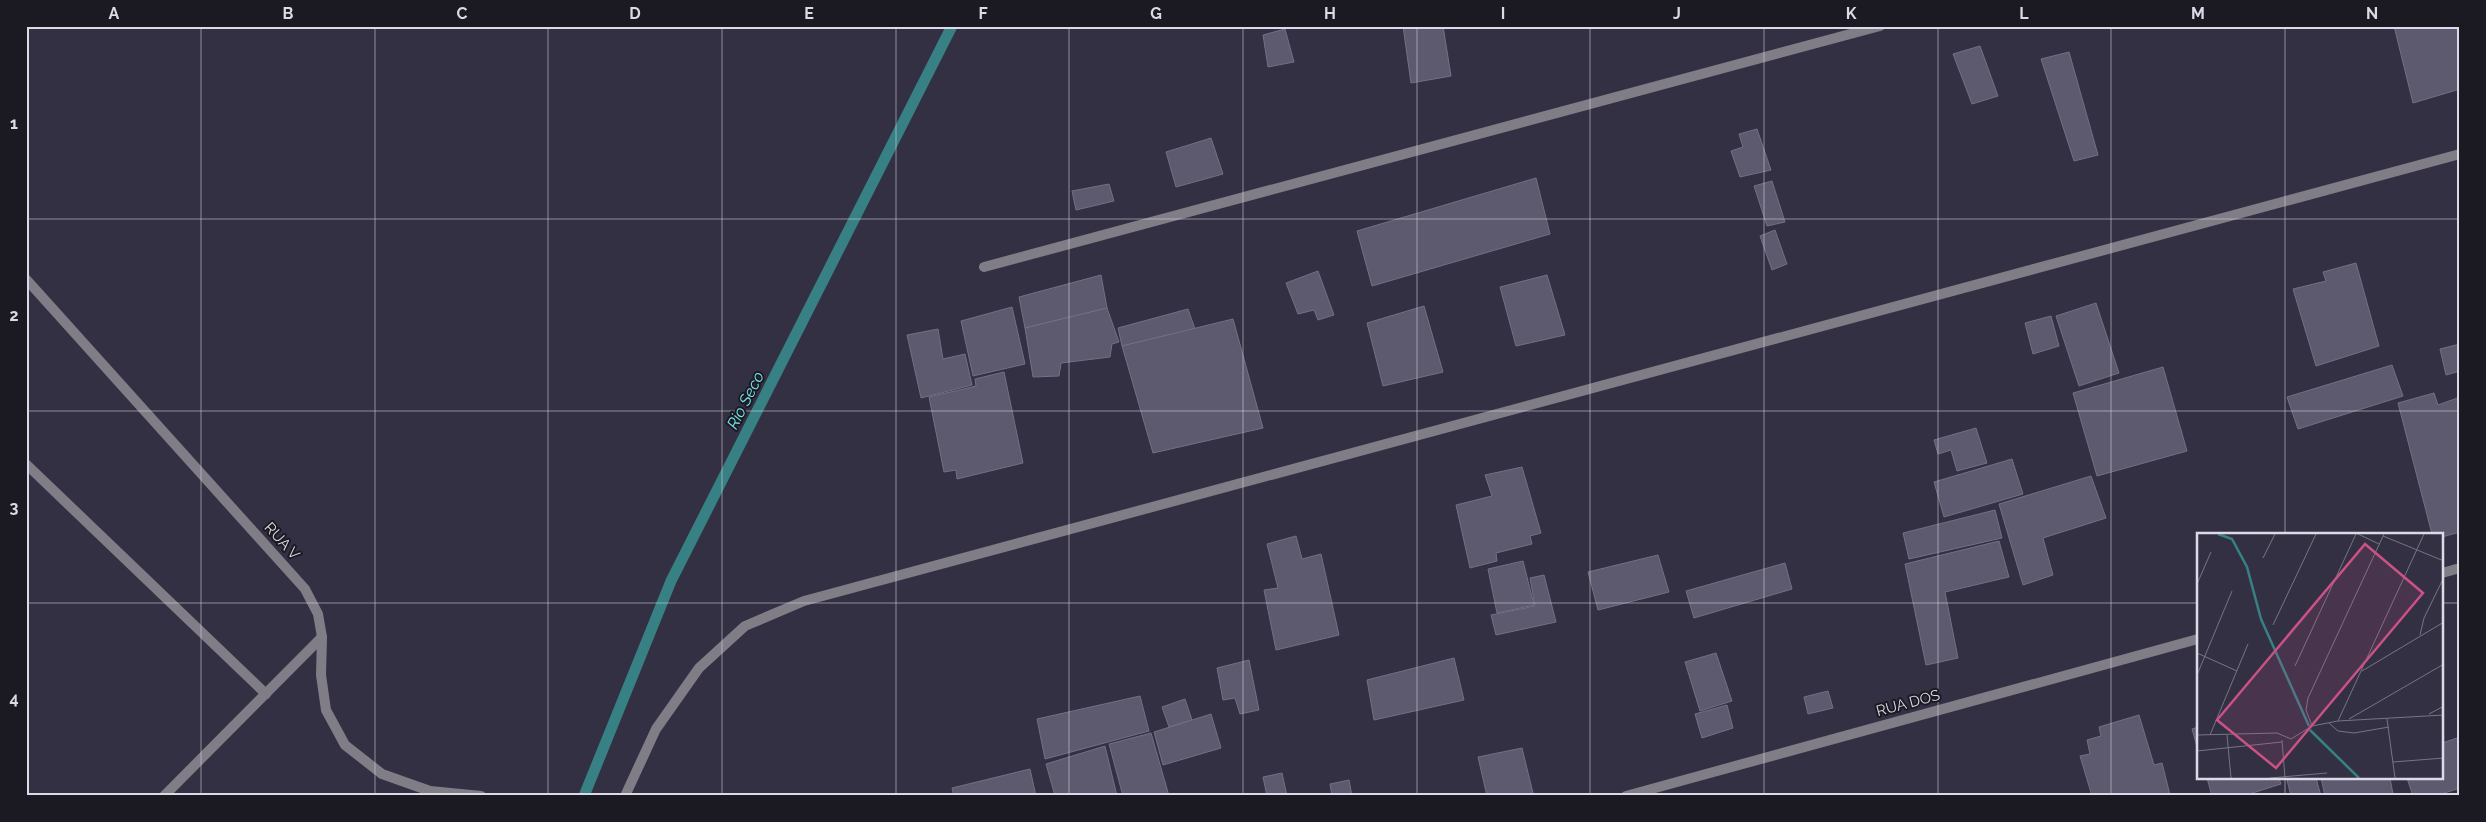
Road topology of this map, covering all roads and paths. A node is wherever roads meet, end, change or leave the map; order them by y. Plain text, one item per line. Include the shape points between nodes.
1 (1880, 26) edge
2 (2460, 154) edge
3 (984, 267) dead end
4 (26, 279) edge
5 (26, 464) edge
6 (2460, 568) edge
7 (2444, 572) edge
8 (322, 637) junction
9 (2197, 639) edge
10 (266, 694) junction
11 (164, 796) edge
12 (481, 796) edge
13 (626, 796) edge
14 (1626, 796) edge

1 - 3 street
2 - 13 street via 804,601 745,626 699,668 656,729
4 - 8 street, RUA V via 305,589 318,614
5 - 10 street
6 - 7 street
8 - 10 street
8 - 12 street, RUA V via 321,675 326,710 345,745 390,777 430,791
9 - 14 street, RUA DOS
10 - 11 street

